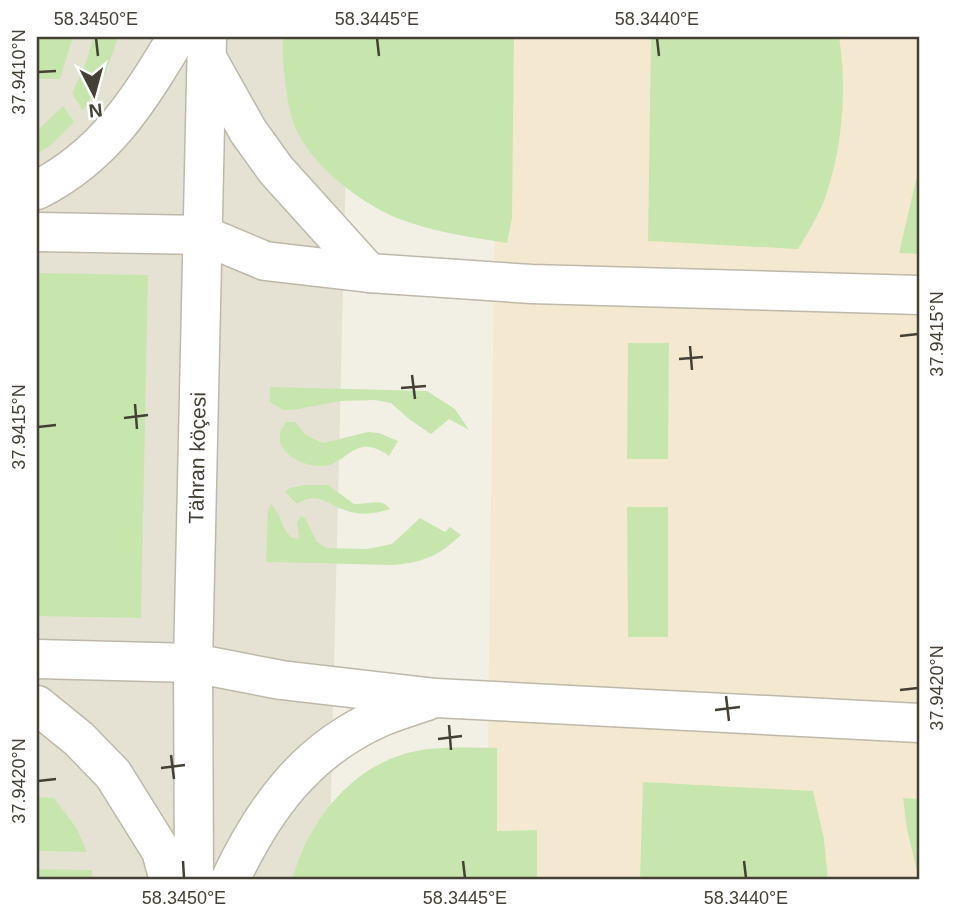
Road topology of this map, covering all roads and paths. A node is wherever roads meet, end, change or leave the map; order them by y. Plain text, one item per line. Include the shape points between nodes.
1 (197, 43) edge
2 (37, 190) edge
3 (37, 232) edge
4 (203, 235) junction
5 (369, 273) junction
6 (919, 295) edge
7 (37, 659) edge
8 (193, 663) junction
9 (436, 698) junction
10 (37, 705) edge
11 (919, 723) edge
12 (169, 880) edge
13 (194, 880) edge
14 (230, 880) edge

1 - 2 street via 144,93 117,128 55,181
1 - 4 street, Tähran köçesi
1 - 5 street via 276,170
3 - 4 street
4 - 5 street via 265,261
4 - 8 street, Tähran köçesi
5 - 6 street via 531,284
7 - 8 street
8 - 9 street via 281,680
8 - 13 street, Tähran köçesi
9 - 11 street
9 - 14 street via 381,717 336,742 301,769 277,798
10 - 12 street via 113,774 161,851

